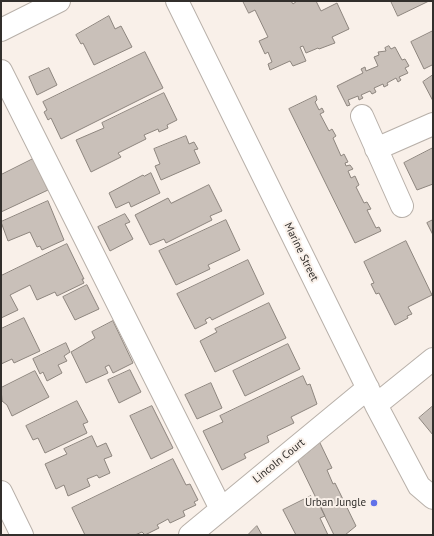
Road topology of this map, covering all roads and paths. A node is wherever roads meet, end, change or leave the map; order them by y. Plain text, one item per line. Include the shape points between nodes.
1 (59, 1) edge
2 (177, 1) edge
3 (1, 30) edge
4 (1, 71) edge
5 (362, 116) dead end
6 (433, 124) edge
7 (376, 149) junction
8 (402, 206) dead end
9 (433, 359) edge
10 (372, 396) junction
11 (1, 492) edge
12 (433, 498) edge
13 (221, 509) junction
14 (22, 535) edge
15 (190, 535) edge

1 - 3 street
2 - 10 street, Marine Street
4 - 13 street
5 - 7 street
6 - 7 street
7 - 8 street
9 - 10 street, Lincoln Court
10 - 12 street, Marine Street via 419,486
10 - 13 street, Lincoln Court
11 - 14 street
13 - 15 street, Lincoln Court

